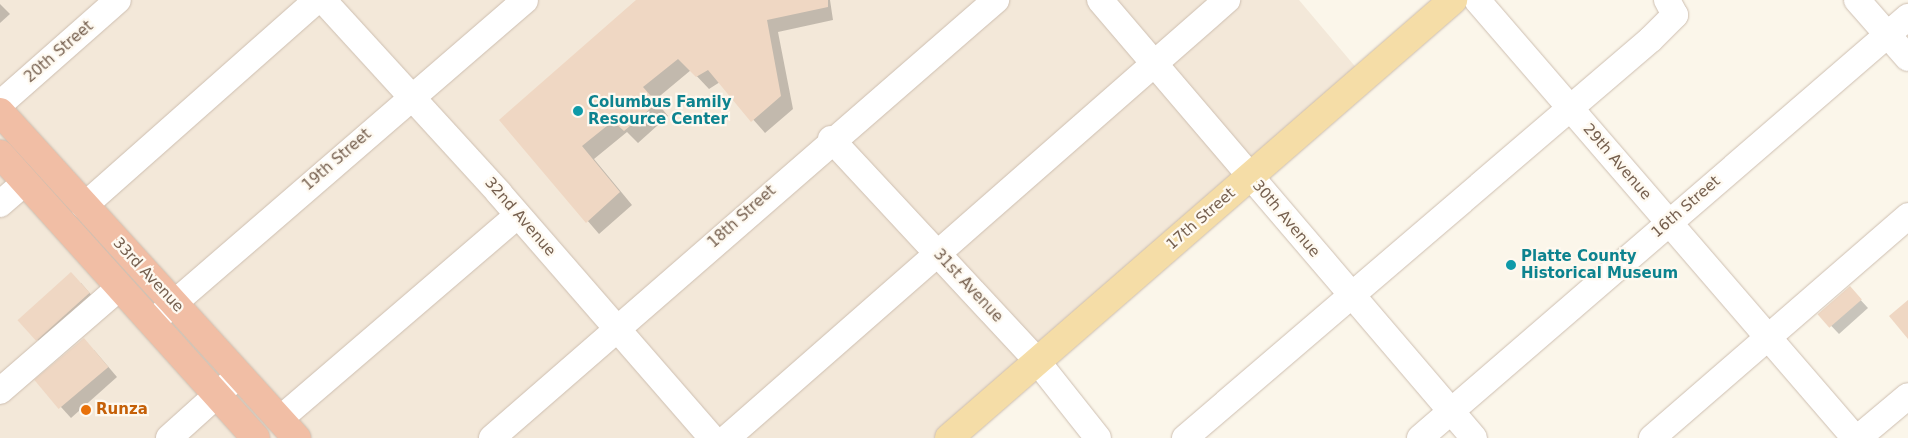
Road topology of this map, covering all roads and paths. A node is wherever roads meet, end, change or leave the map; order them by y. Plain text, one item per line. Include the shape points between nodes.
1 (118, 0) edge
2 (317, 0) edge
3 (323, 0) edge
4 (525, 0) edge
5 (996, 0) edge
6 (1100, 0) edge
7 (1227, 0) edge
8 (1453, 0) edge
9 (1477, 0) edge
10 (1666, 0) edge
11 (1857, 0) edge
12 (1908, 17) edge
13 (1887, 34) junction
14 (1908, 58) edge
15 (1154, 63) junction
16 (410, 96) junction
17 (0, 104) edge
18 (1570, 108) junction
19 (0, 112) edge
20 (831, 138) junction
21 (0, 154) edge
22 (1250, 176) junction
23 (25, 182) junction
24 (0, 204) edge
25 (84, 206) junction
26 (518, 214) junction
27 (1908, 216) edge
28 (1668, 222) junction
29 (936, 252) junction
30 (120, 287) junction
31 (1352, 296) junction
32 (173, 303) junction
33 (152, 323) junction
34 (616, 329) junction
35 (1768, 338) junction
36 (1037, 361) junction
37 (239, 375) junction
38 (0, 391) edge
39 (218, 395) junction
40 (1908, 396) edge
41 (1450, 412) junction
42 (288, 429) edge
43 (169, 438) edge
44 (256, 438) edge
45 (492, 438) edge
46 (712, 438) edge
47 (727, 438) edge
48 (949, 438) edge
49 (1098, 438) edge
50 (1185, 438) edge
51 (1420, 438) edge
52 (1474, 438) edge
53 (1652, 438) edge
54 (1856, 438) edge

1 - 17 street, 20th Street
2 - 25 street
3 - 16 street, 32nd Avenue
4 - 16 street, 19th Street
5 - 20 street, 18th Street
6 - 15 street, 30th Avenue
7 - 15 street
8 - 22 main road, 17th Street
9 - 18 street, 29th Avenue
10 - 18 street via 1675,15
11 - 13 street
12 - 13 street, 16th Street
13 - 14 street
13 - 28 street, 16th Street
15 - 22 street, 30th Avenue
15 - 29 street
16 - 26 street, 32nd Avenue
16 - 32 street, 19th Street
18 - 28 street, 29th Avenue
18 - 31 street
19 - 25 highway, 33rd Avenue
20 - 29 street, 31st Avenue
20 - 34 street, 18th Street
21 - 23 highway, 33rd Avenue
22 - 31 street, 30th Avenue
22 - 36 main road, 17th Street
23 - 24 street
23 - 30 highway, 33rd Avenue
25 - 32 highway, 33rd Avenue
26 - 34 street, 32nd Avenue
26 - 42 street
27 - 35 street
28 - 35 street, 29th Avenue
28 - 41 street, 16th Street
29 - 36 street, 31st Avenue
29 - 47 street
30 - 33 highway, 33rd Avenue
30 - 38 street
31 - 41 street, 30th Avenue
31 - 50 street
32 - 33 street, 19th Street
32 - 37 highway, 33rd Avenue
33 - 39 highway, 33rd Avenue
34 - 45 street, 18th Street
34 - 46 street, 32nd Avenue
35 - 53 street
35 - 54 street, 29th Avenue
36 - 48 main road, 17th Street
36 - 49 street, 31st Avenue
37 - 39 street
37 - 42 highway, 33rd Avenue
39 - 43 street
39 - 44 highway, 33rd Avenue
40 - 54 street
41 - 51 street, 16th Street
41 - 52 street, 30th Avenue

